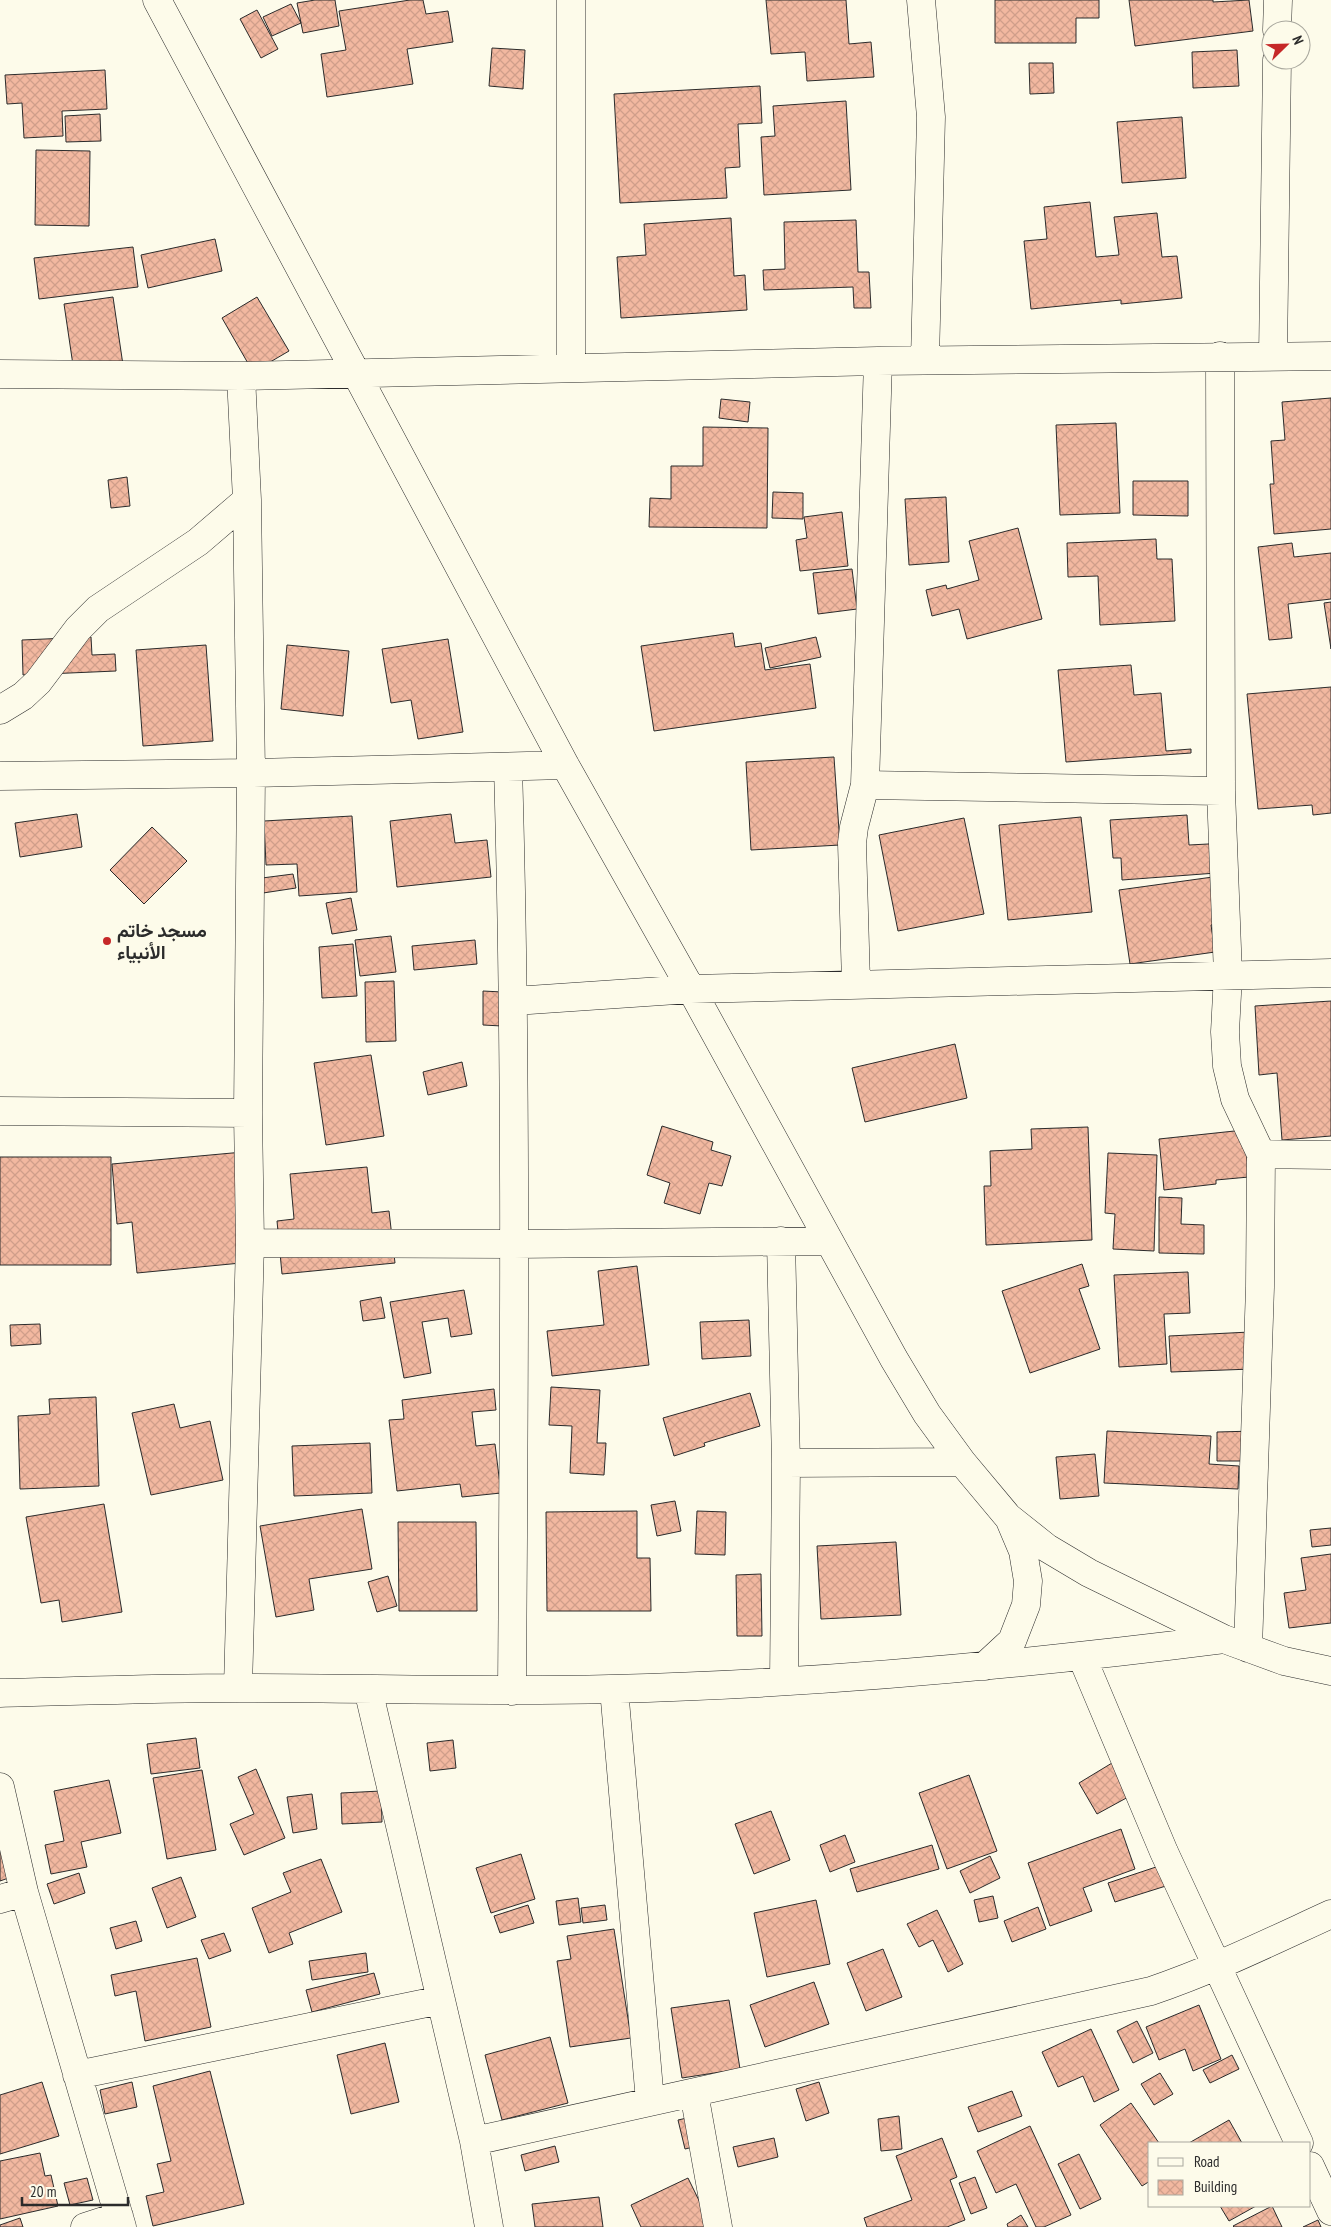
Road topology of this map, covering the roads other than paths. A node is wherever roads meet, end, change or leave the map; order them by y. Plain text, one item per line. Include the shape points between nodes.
1 (571, 0) edge
2 (920, 0) edge
3 (1278, 0) edge
4 (159, 1) edge
5 (1277, 20) edge
6 (1277, 70) edge
7 (1220, 356) junction
8 (1273, 356) junction
9 (1331, 356) edge
10 (926, 360) junction
11 (878, 361) junction
12 (571, 367) junction
13 (0, 374) edge
14 (355, 374) junction
15 (241, 376) junction
16 (247, 500) junction
17 (0, 710) edge
18 (565, 765) junction
19 (508, 767) junction
20 (251, 773) junction
21 (0, 776) edge
22 (865, 785) junction
23 (1221, 791) junction
24 (1331, 972) edge
25 (1228, 974) junction
26 (856, 984) junction
27 (691, 989) junction
28 (514, 1001) junction
29 (0, 1111) edge
30 (248, 1113) junction
31 (1261, 1154) junction
32 (1331, 1155) edge
33 (781, 1241) junction
34 (829, 1241) junction
35 (250, 1243) junction
36 (515, 1244) junction
37 (962, 1462) junction
38 (786, 1463) junction
39 (1008, 1517) junction
40 (1236, 1644) junction
41 (1082, 1658) junction
42 (985, 1666) junction
43 (1331, 1671) edge
44 (784, 1681) junction
45 (238, 1688) junction
46 (368, 1689) junction
47 (614, 1689) junction
48 (512, 1691) junction
49 (0, 1693) edge
50 (0, 1787) edge
51 (12, 1895) edge
52 (1331, 1914) edge
53 (1215, 1966) junction
54 (442, 2000) junction
55 (77, 2075) junction
56 (694, 2093) junction
57 (650, 2101) junction
58 (474, 2141) junction
59 (1299, 2142) edge
60 (1311, 2168) edge
61 (1331, 2211) edge
62 (120, 2221) edge
63 (85, 2227) edge
64 (489, 2227) edge
65 (718, 2227) edge

1 - 12 street
2 - 10 street via 931,117
3 - 5 street
4 - 14 street
6 - 8 street
7 - 8 street
7 - 10 street
7 - 23 street
8 - 9 street
10 - 11 street
11 - 12 street
11 - 22 street
12 - 14 street
13 - 15 street
14 - 15 street
14 - 18 street
15 - 16 street
16 - 17 street via 198,542 98,609 78,629 38,682
16 - 20 street
18 - 19 street
18 - 27 street
19 - 20 street
19 - 28 street
20 - 21 street
20 - 30 street
22 - 23 street
22 - 26 street via 852,843
23 - 25 street
24 - 25 street
25 - 26 street
25 - 31 street via 1227,1066 1235,1098
26 - 27 street
27 - 28 street
27 - 34 street
28 - 36 street
29 - 30 street
30 - 35 street
31 - 32 street
31 - 40 street via 1260,1287
33 - 34 street
33 - 36 street
33 - 38 street
34 - 37 street via 922,1406
35 - 36 street
35 - 45 street
36 - 48 street
37 - 38 street
37 - 39 street
38 - 44 street
39 - 40 street via 1047,1548 1089,1573
39 - 42 street via 1023,1551 1028,1581 1026,1605 1012,1641
40 - 41 street
40 - 43 street via 1284,1661
41 - 42 street
41 - 53 street
42 - 44 street
44 - 47 street
45 - 46 street
45 - 49 street
46 - 48 street
46 - 54 street
47 - 48 street
47 - 57 street
50 - 51 street
51 - 55 street
52 - 53 street
53 - 56 street via 1151,1991
53 - 59 street
54 - 55 street
54 - 58 street
55 - 62 street
56 - 57 street
56 - 65 street
57 - 58 street
58 - 64 street
60 - 61 street
62 - 63 street

